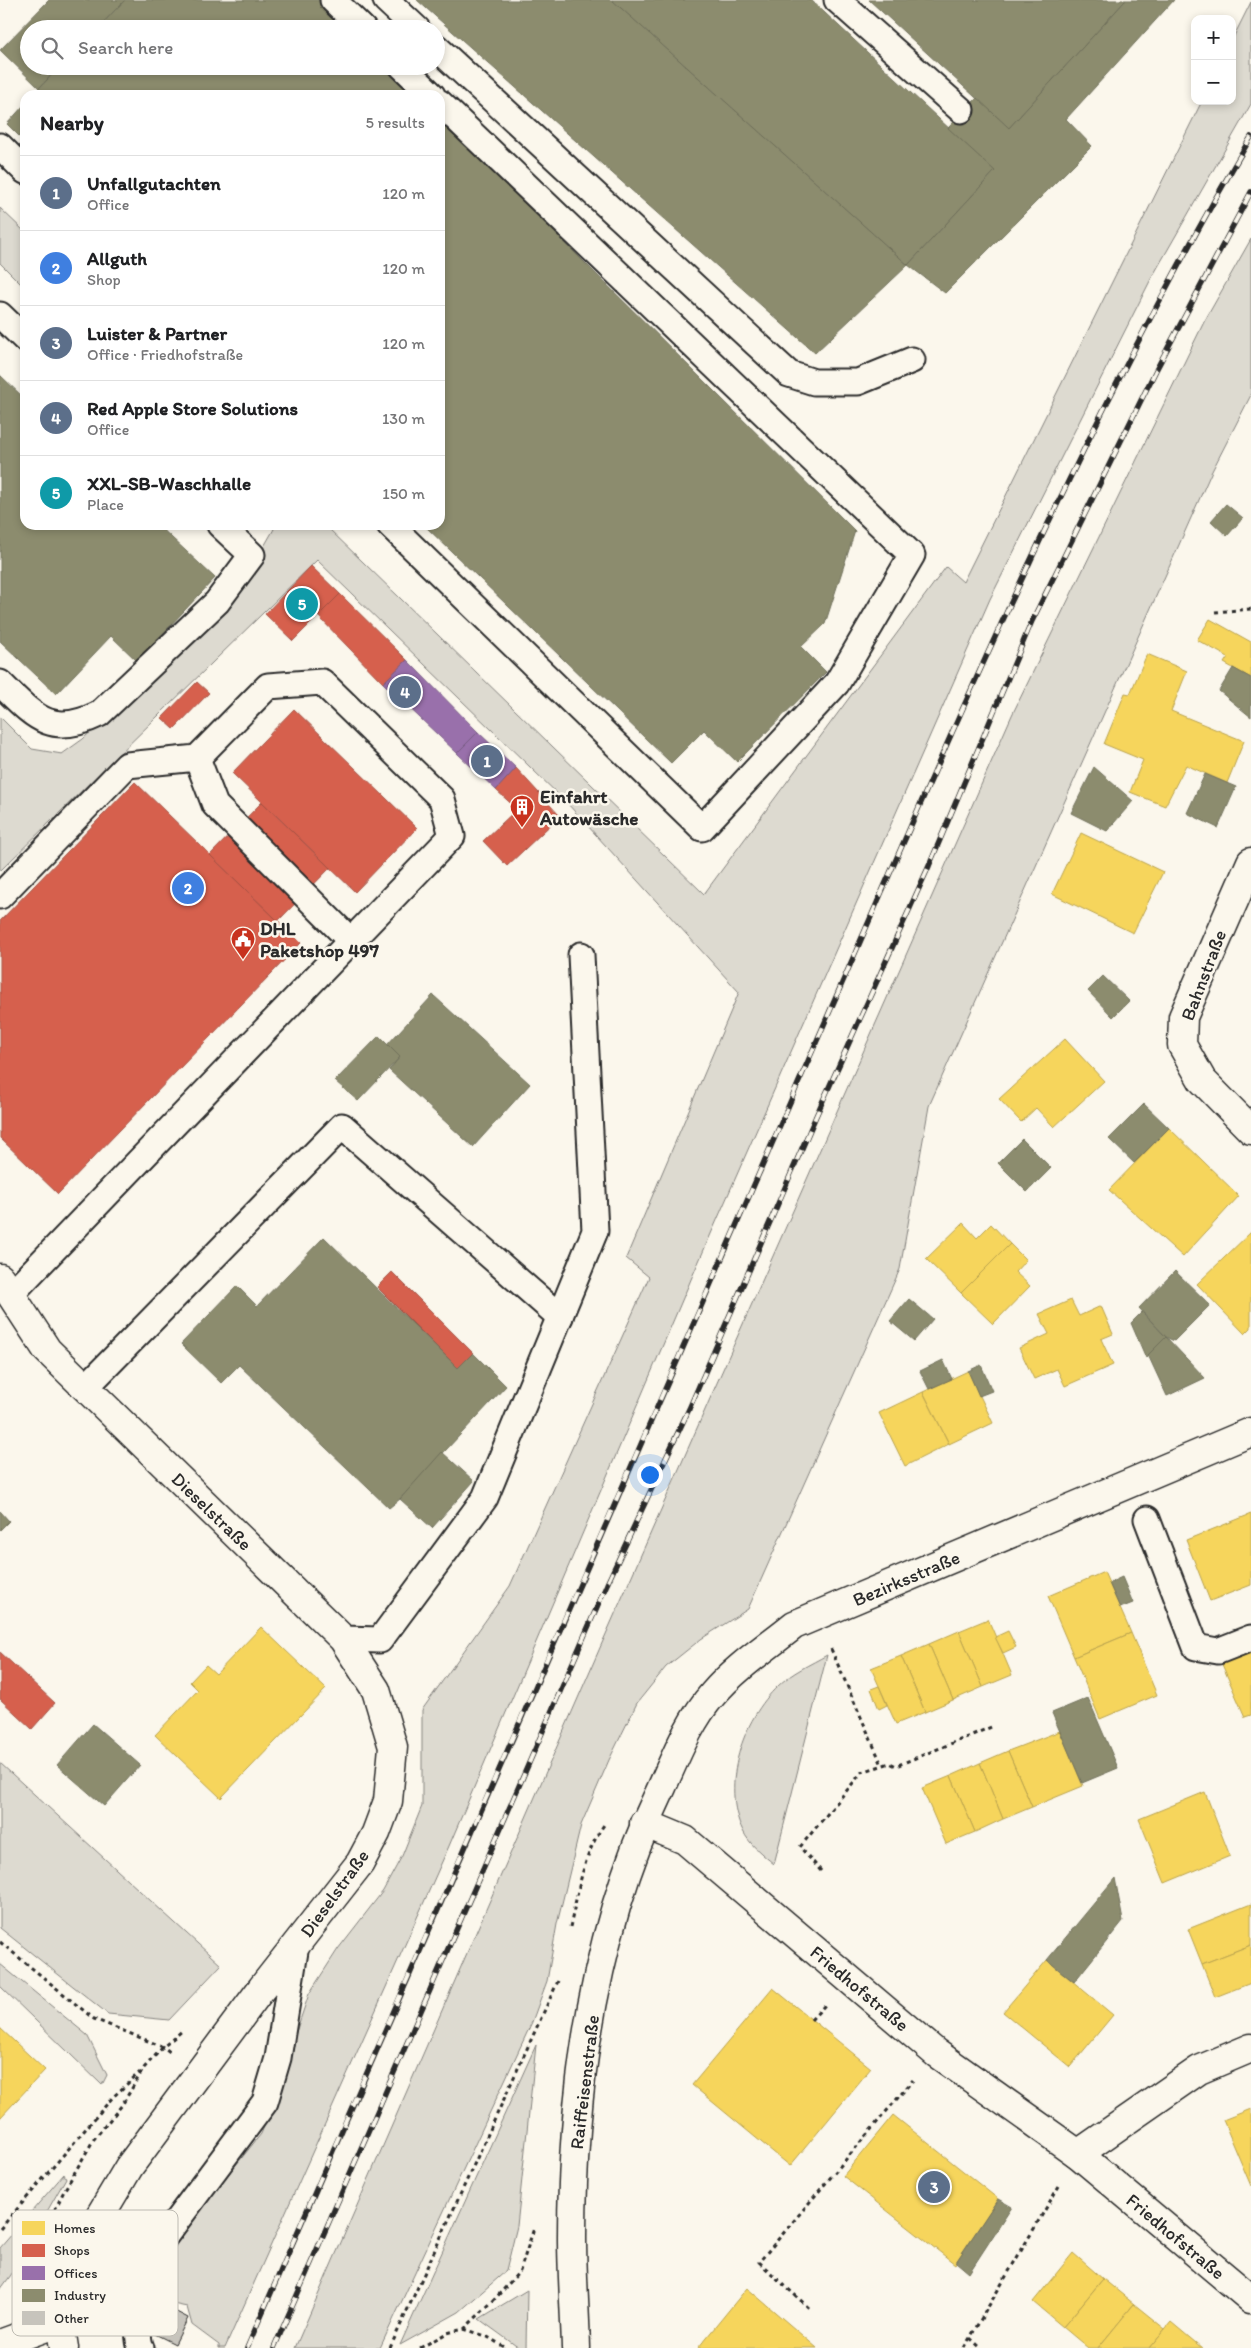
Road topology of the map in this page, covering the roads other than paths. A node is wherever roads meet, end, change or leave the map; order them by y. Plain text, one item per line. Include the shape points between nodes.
1 (333, 0) edge
2 (386, 0) edge
3 (837, 0) edge
4 (354, 20) edge
5 (407, 20) edge
6 (445, 55) edge
7 (411, 75) edge
8 (427, 90) edge
9 (445, 108) edge
10 (960, 110) dead end
11 (0, 146) edge
12 (20, 166) edge
13 (0, 316) edge
14 (20, 334) edge
15 (912, 360) dead end
16 (225, 530) edge
17 (395, 530) edge
18 (0, 683) edge
19 (196, 758) junction
20 (1251, 862) edge
21 (0, 896) edge
22 (352, 942) junction
23 (581, 955) dead end
24 (1251, 1130) edge
25 (5, 1286) edge
26 (560, 1317) junction
27 (85, 1388) junction
28 (1251, 1432) edge
29 (1147, 1519) dead end
30 (1251, 1638) edge
31 (342, 1639) junction
32 (644, 1823) junction
33 (296, 1945) junction
34 (1251, 2048) edge
35 (1078, 2154) junction
36 (104, 2210) edge
37 (178, 2220) edge
38 (1251, 2299) edge
39 (22, 2336) edge
40 (0, 2344) edge
41 (576, 2348) edge

1 - 4 lane
2 - 5 lane
3 - 10 lane
6 - 15 lane via 789,374 814,382 858,382
7 - 8 lane
9 - 17 lane via 912,555 837,683 702,828
11 - 12 lane
13 - 14 lane
16 - 18 lane via 252,555 217,602 98,714 68,725 44,722
19 - 21 lane via 127,766
19 - 22 lane via 215,805
19 - 22 lane via 268,686 322,682 442,799 452,836
20 - 24 street, Bahnstraße via 1183,1017 1182,1045 1202,1080
22 - 25 lane
23 - 26 lane via 595,1231
25 - 27 street, Dieselstraße via 47,1350
26 - 27 lane via 342,1126
26 - 31 lane via 485,1498 380,1640
27 - 31 street, Dieselstraße
28 - 32 street, Bezirksstraße via 794,1625 743,1664 712,1694 690,1728
29 - 30 lane via 1196,1647 1218,1651
31 - 33 street, Dieselstraße via 376,1690 393,1747 388,1802 360,1863
32 - 35 street, Friedhofstraße via 685,1840 936,2053
32 - 41 street, Raiffeisenstraße via 621,1885 604,1950 585,2051 574,2160 572,2238
33 - 36 street, Dieselstraße via 129,2167
33 - 37 lane via 278,2058 265,2102
34 - 35 street via 1199,2070
35 - 38 street, Friedhofstraße
39 - 40 street

